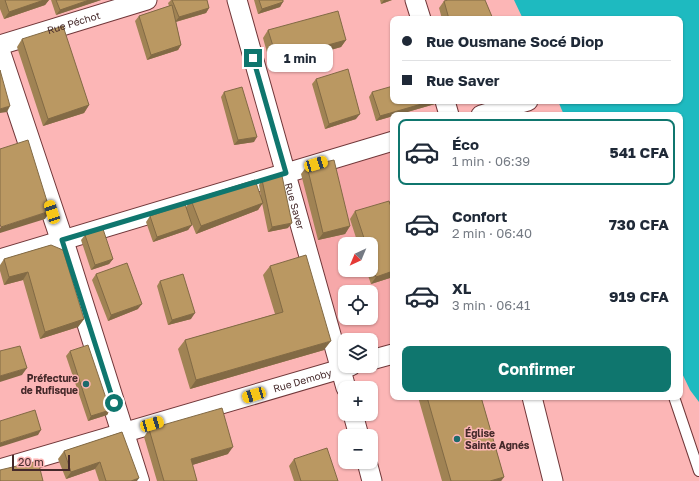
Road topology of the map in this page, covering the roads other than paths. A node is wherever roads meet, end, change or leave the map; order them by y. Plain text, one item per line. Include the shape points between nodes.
1 (147, 0) edge
2 (237, 0) edge
3 (415, 0) edge
4 (420, 16) edge
5 (0, 45) edge
6 (0, 55) edge
7 (518, 104) edge
8 (491, 112) edge
9 (390, 142) edge
10 (286, 173) junction
11 (62, 240) junction
12 (0, 259) edge
13 (338, 342) edge
14 (390, 355) edge
15 (378, 358) edge
16 (338, 370) edge
17 (533, 400) edge
18 (675, 400) edge
19 (124, 433) junction
20 (0, 469) edge
21 (369, 469) edge
22 (699, 471) edge
23 (138, 481) edge
24 (372, 481) edge
25 (553, 481) edge

1 - 5 street, Rue Péchot
2 - 10 street, Rue Saver
3 - 4 street
6 - 11 street
7 - 8 street
9 - 10 street
10 - 11 street
10 - 13 street, Rue Saver
11 - 12 street
11 - 19 street
14 - 15 street
16 - 19 street, Rue Demoby
17 - 25 street
18 - 22 lane
19 - 20 street, Rue Demoby
19 - 23 street
21 - 24 street

